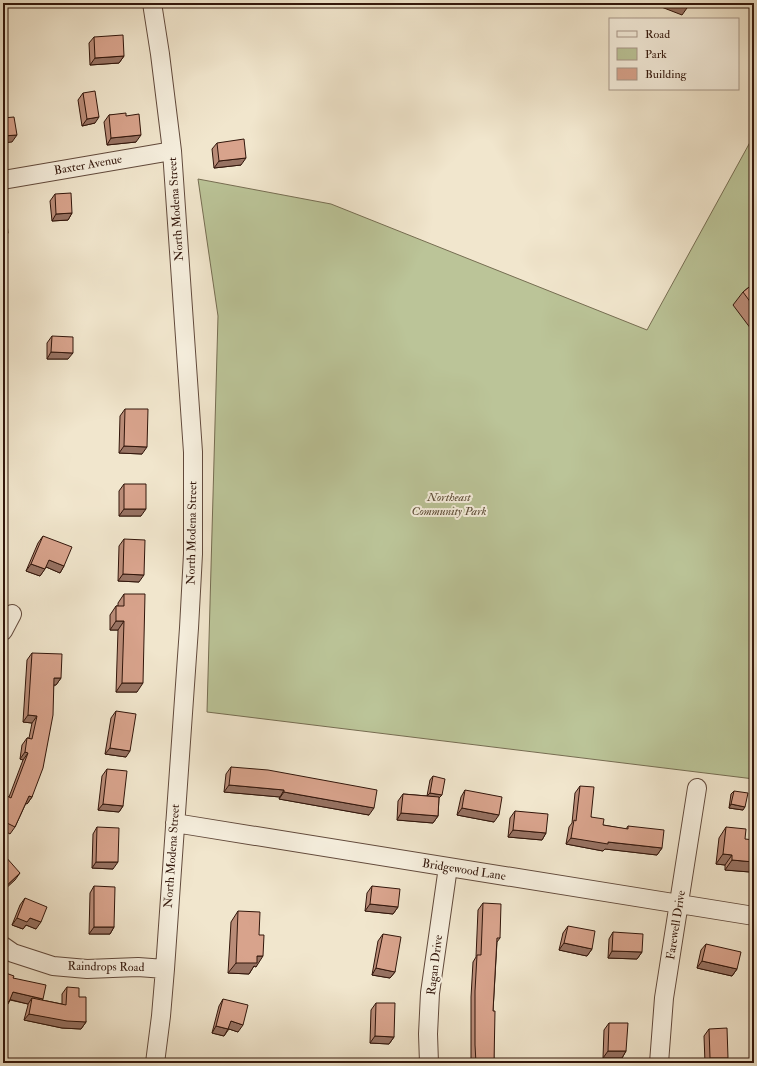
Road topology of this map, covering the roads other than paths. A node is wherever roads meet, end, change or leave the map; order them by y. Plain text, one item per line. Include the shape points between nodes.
1 (152, 3) edge
2 (172, 151) junction
3 (3, 180) edge
4 (12, 614) dead end
5 (3, 631) edge
6 (697, 788) dead end
7 (175, 823) junction
8 (448, 867) junction
9 (679, 904) junction
10 (754, 916) edge
11 (3, 946) edge
12 (165, 969) junction
13 (155, 1063) edge
14 (429, 1063) edge
15 (659, 1063) edge

1 - 2 street, North Modena Street
2 - 3 street, Baxter Avenue
2 - 7 street, North Modena Street via 193,452 190,628
4 - 5 street
6 - 9 street, Farewell Drive
7 - 8 street, Bridgewood Lane
7 - 12 street, North Modena Street
8 - 9 street, Bridgewood Lane
8 - 14 street, Ragan Drive via 430,993
9 - 10 street, Bridgewood Lane
9 - 15 street, Farewell Drive via 664,998
11 - 12 street, Raindrops Road via 13,953 53,966 87,969
12 - 13 street, North Modena Street

